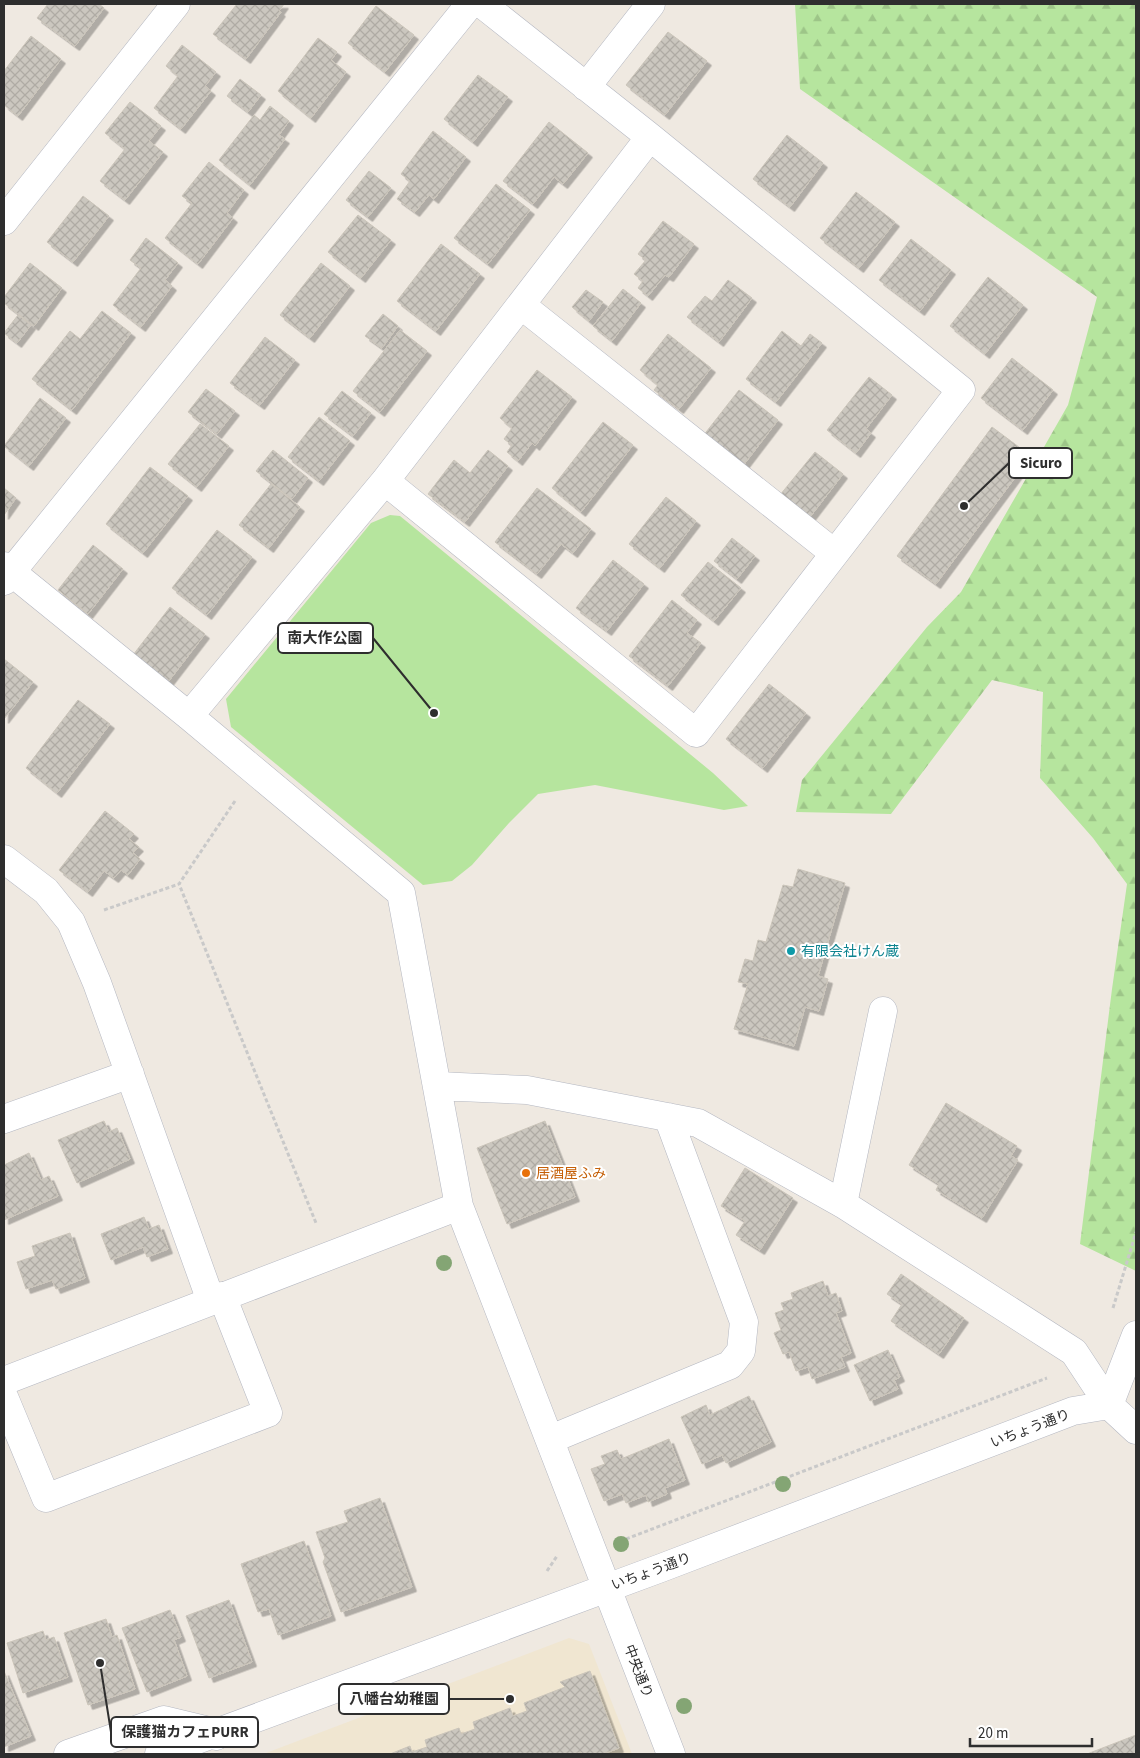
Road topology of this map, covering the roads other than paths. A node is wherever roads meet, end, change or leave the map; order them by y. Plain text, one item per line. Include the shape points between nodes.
1 (176, 4) edge
2 (470, 4) edge
3 (482, 4) edge
4 (651, 4) edge
5 (586, 86) junction
6 (650, 136) junction
7 (4, 221) edge
8 (521, 305) junction
9 (385, 481) junction
10 (834, 553) junction
11 (6, 573) edge
12 (189, 716) junction
13 (4, 859) edge
14 (883, 1011) dead end
15 (130, 1074) junction
16 (437, 1086) junction
17 (668, 1118) junction
18 (4, 1119) edge
19 (843, 1204) junction
20 (459, 1206) junction
21 (216, 1299) junction
22 (1136, 1335) edge
23 (4, 1381) edge
24 (4, 1397) edge
25 (1109, 1405) junction
26 (1136, 1430) edge
27 (551, 1439) junction
28 (607, 1587) junction
29 (211, 1744) edge
30 (68, 1754) edge
31 (159, 1754) edge
32 (671, 1754) edge

1 - 7 street
2 - 11 street
3 - 5 street
4 - 5 street
5 - 6 street
6 - 8 street
6 - 10 street via 961,390
8 - 9 street
8 - 10 street
9 - 10 street via 696,733
9 - 12 street
11 - 12 street, 中央通り
12 - 16 street, 中央通り via 401,893
13 - 15 street via 46,891 74,921
14 - 19 street
15 - 18 street
15 - 21 street
16 - 17 street via 527,1090
16 - 20 street, 中央通り
17 - 19 street via 698,1123
17 - 27 street via 744,1322 741,1351 730,1365
19 - 25 street via 1074,1352
20 - 21 street
20 - 27 street, 中央通り
21 - 23 street
21 - 24 street via 268,1413 46,1498
22 - 25 street
25 - 26 street
25 - 28 street, いちょう通り via 1073,1411
27 - 28 street, 中央通り
28 - 29 street, いちょう通り
28 - 32 street, 中央通り
29 - 30 street via 164,1720
29 - 31 street, いちょう通り

